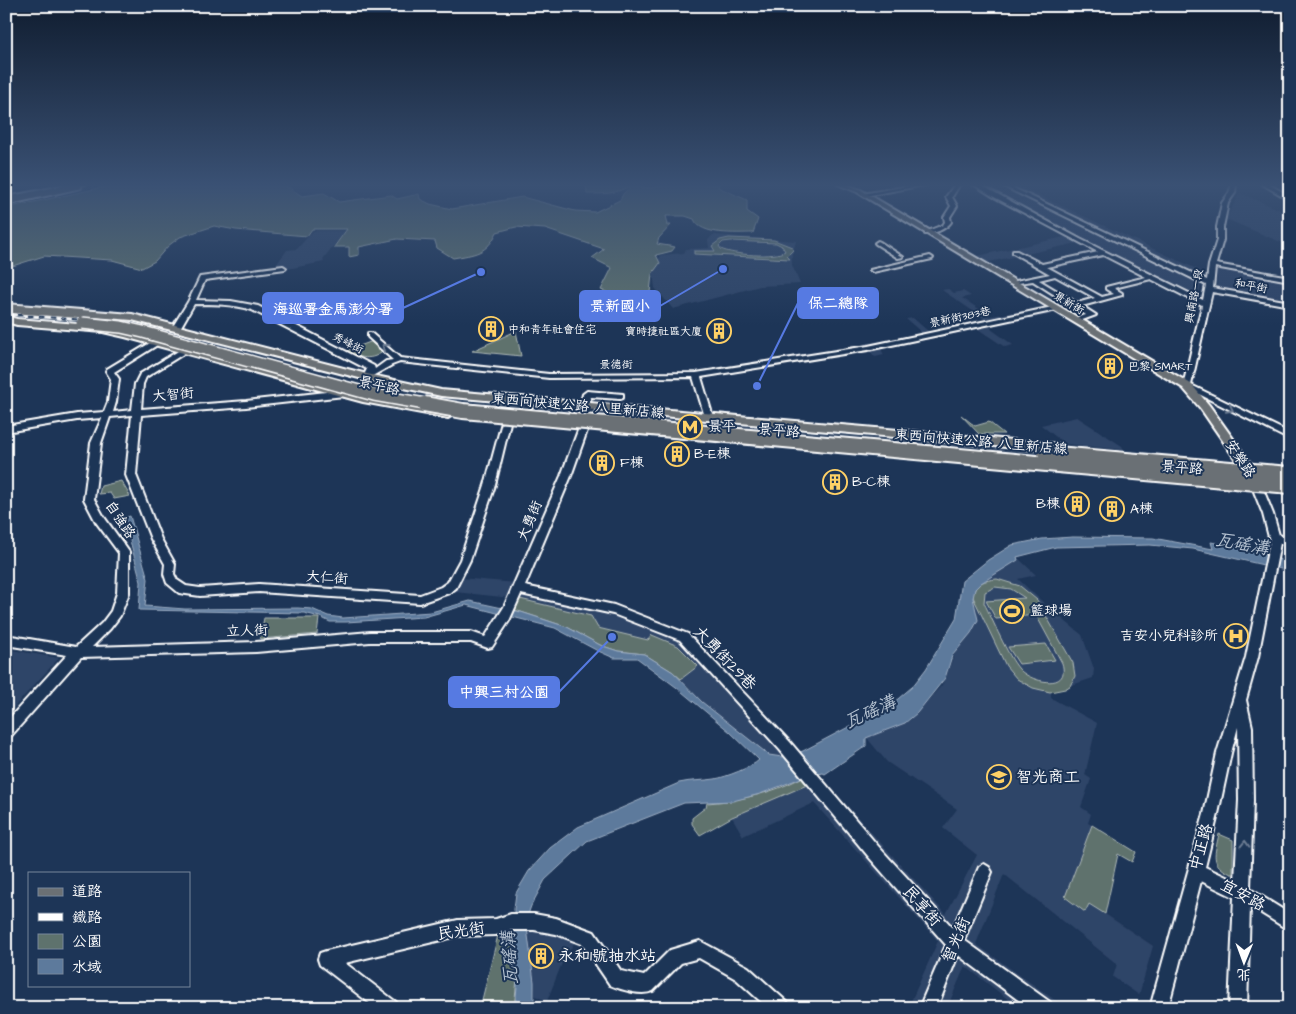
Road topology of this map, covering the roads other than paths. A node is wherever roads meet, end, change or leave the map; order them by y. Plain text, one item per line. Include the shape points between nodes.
1 (925, 231) edge
2 (932, 231) edge
3 (1063, 231) edge
4 (1098, 231) edge
5 (1220, 231) edge
6 (928, 233) junction
7 (878, 243) dead end
8 (1015, 252) dead end
9 (1104, 253) junction
10 (900, 257) dead end
11 (930, 258) dead end
12 (1212, 265) junction
13 (1042, 266) junction
14 (283, 268) dead end
15 (872, 270) dead end
16 (1057, 274) junction
17 (1153, 277) junction
18 (1290, 279) edge
19 (1036, 281) dead end
20 (1013, 282) junction
21 (1209, 286) junction
22 (1101, 299) junction
23 (192, 302) junction
24 (1076, 304) junction
25 (1205, 304) junction
26 (1290, 304) edge
27 (1057, 308) junction
28 (7, 314) edge
29 (85, 320) junction
30 (1077, 320) junction
31 (176, 328) junction
32 (371, 335) dead end
33 (158, 342) junction
34 (868, 348) joint
35 (185, 350) junction
36 (398, 360) junction
37 (696, 375) junction
38 (367, 377) junction
39 (1187, 386) junction
40 (344, 393) junction
41 (620, 396) dead end
42 (534, 402) junction
43 (587, 408) junction
44 (137, 413) junction
45 (106, 415) junction
46 (709, 417) junction
47 (506, 422) junction
48 (582, 428) junction
49 (8, 431) edge
50 (1290, 437) edge
51 (1245, 464) junction
52 (1290, 468) edge
53 (1290, 474) edge
54 (1290, 486) edge
55 (1259, 489) junction
56 (1290, 492) edge
57 (1275, 539) junction
58 (1290, 543) edge
59 (518, 589) junction
60 (6, 640) edge
61 (488, 643) joint
62 (78, 652) junction
63 (1242, 694) junction
64 (6, 732) edge
65 (817, 786) joint
66 (1194, 870) junction
67 (984, 872) dead end
68 (1243, 893) junction
69 (1290, 923) edge
70 (954, 943) junction
71 (390, 1008) edge
72 (781, 1008) edge
73 (928, 1008) edge
74 (1044, 1008) edge
75 (1159, 1008) edge
76 (1238, 1008) edge

1 - 6 main road, 景新街
2 - 6 street
3 - 9 street
4 - 21 street, 和平街
5 - 12 street, 興南路一段
6 - 20 main road, 景新街
7 - 10 street
8 - 13 street
9 - 13 street
9 - 17 street
11 - 15 street
12 - 18 street
12 - 21 street, 興南路一段
13 - 16 street
14 - 23 street via 202,278
16 - 20 street
16 - 22 street
17 - 22 street via 1108,288 1120,294
17 - 25 street
19 - 24 street
20 - 27 main road, 景新街
21 - 25 street, 興南路一段
21 - 26 street, 和平街
22 - 24 street
23 - 31 street
23 - 38 street, 秀峰街 via 219,302 255,308 371,368
24 - 30 street via 1092,315
25 - 39 street, 興南路一段
27 - 30 main road, 景新街
27 - 34 street, 景新街383巷
28 - 29 highway
28 - 31 main road, 景平路 via 132,317
28 - 33 main road, 景平路 via 17,322 102,330
29 - 53 highway, 東西向快速公路 八里新店線, bridge via 146,324 393,390 455,400
29 - 54 highway, 東西向快速公路 八里新店線, bridge via 143,332 374,395 463,411
30 - 39 main road, 景新街
31 - 38 main road, 景平路
36 -> 32 street
33 - 35 main road, 景平路
33 - 45 street, 自強路 via 110,371 115,379 112,402
34 - 37 street, 景德街
35 - 40 main road, 景平路
35 - 44 street via 143,376 139,384
36 - 37 street, 景德街 via 549,376
36 - 38 street
37 - 46 street
38 - 42 main road, 景平路 via 441,393
39 -> 50 street, 景新街
39 - 51 main road, 安樂路 via 1205,406
40 - 44 street, 大智街
40 - 47 main road, 景平路 via 424,412
41 - 43 street via 587,394
42 - 43 main road, 景平路
42 - 47 street
43 - 46 main road, 景平路
43 - 48 street, 大勇街
44 - 45 street, 大智街
44 - 47 street, 大仁街 via 131,475 156,539 170,564 173,584 183,590 200,592 259,588 420,599 452,585 465,560 490,485
45 - 49 street, 大智街 via 55,420
45 - 62 street, 自強路 via 96,443 89,499 124,552 123,593 111,620
46 - 51 main road, 景平路
47 - 48 main road, 景平路
48 - 55 main road, 景平路
48 - 59 street, 大勇街 via 566,476
51 - 52 main road, 景平路
51 - 55 street, 安樂路
55 - 56 main road, 景平路
55 - 57 street, 安樂路
57 - 58 street
57 - 63 street
59 - 61 street, 大勇街
59 - 65 street, 大勇街29巷 via 614,610 684,637 785,746
60 - 62 street, 立人街
61 - 62 street, 立人街 via 471,636 370,637 256,647
62 - 64 street, 自強路
63 - 66 street, 中正路
68 -> 63 street via 1246,800
65 - 70 street, 民享街
66 - 68 street, 宜安路
66 - 75 street, 中正路
67 - 70 street, 智光街
68 - 69 street, 宜安路
68 - 76 street
70 - 73 street, 智光街
70 - 74 street, 民享街
71 - 72 street, 民光街 via 326,959 458,928 534,922 588,938 616,979 647,985 676,956 700,948 742,973

